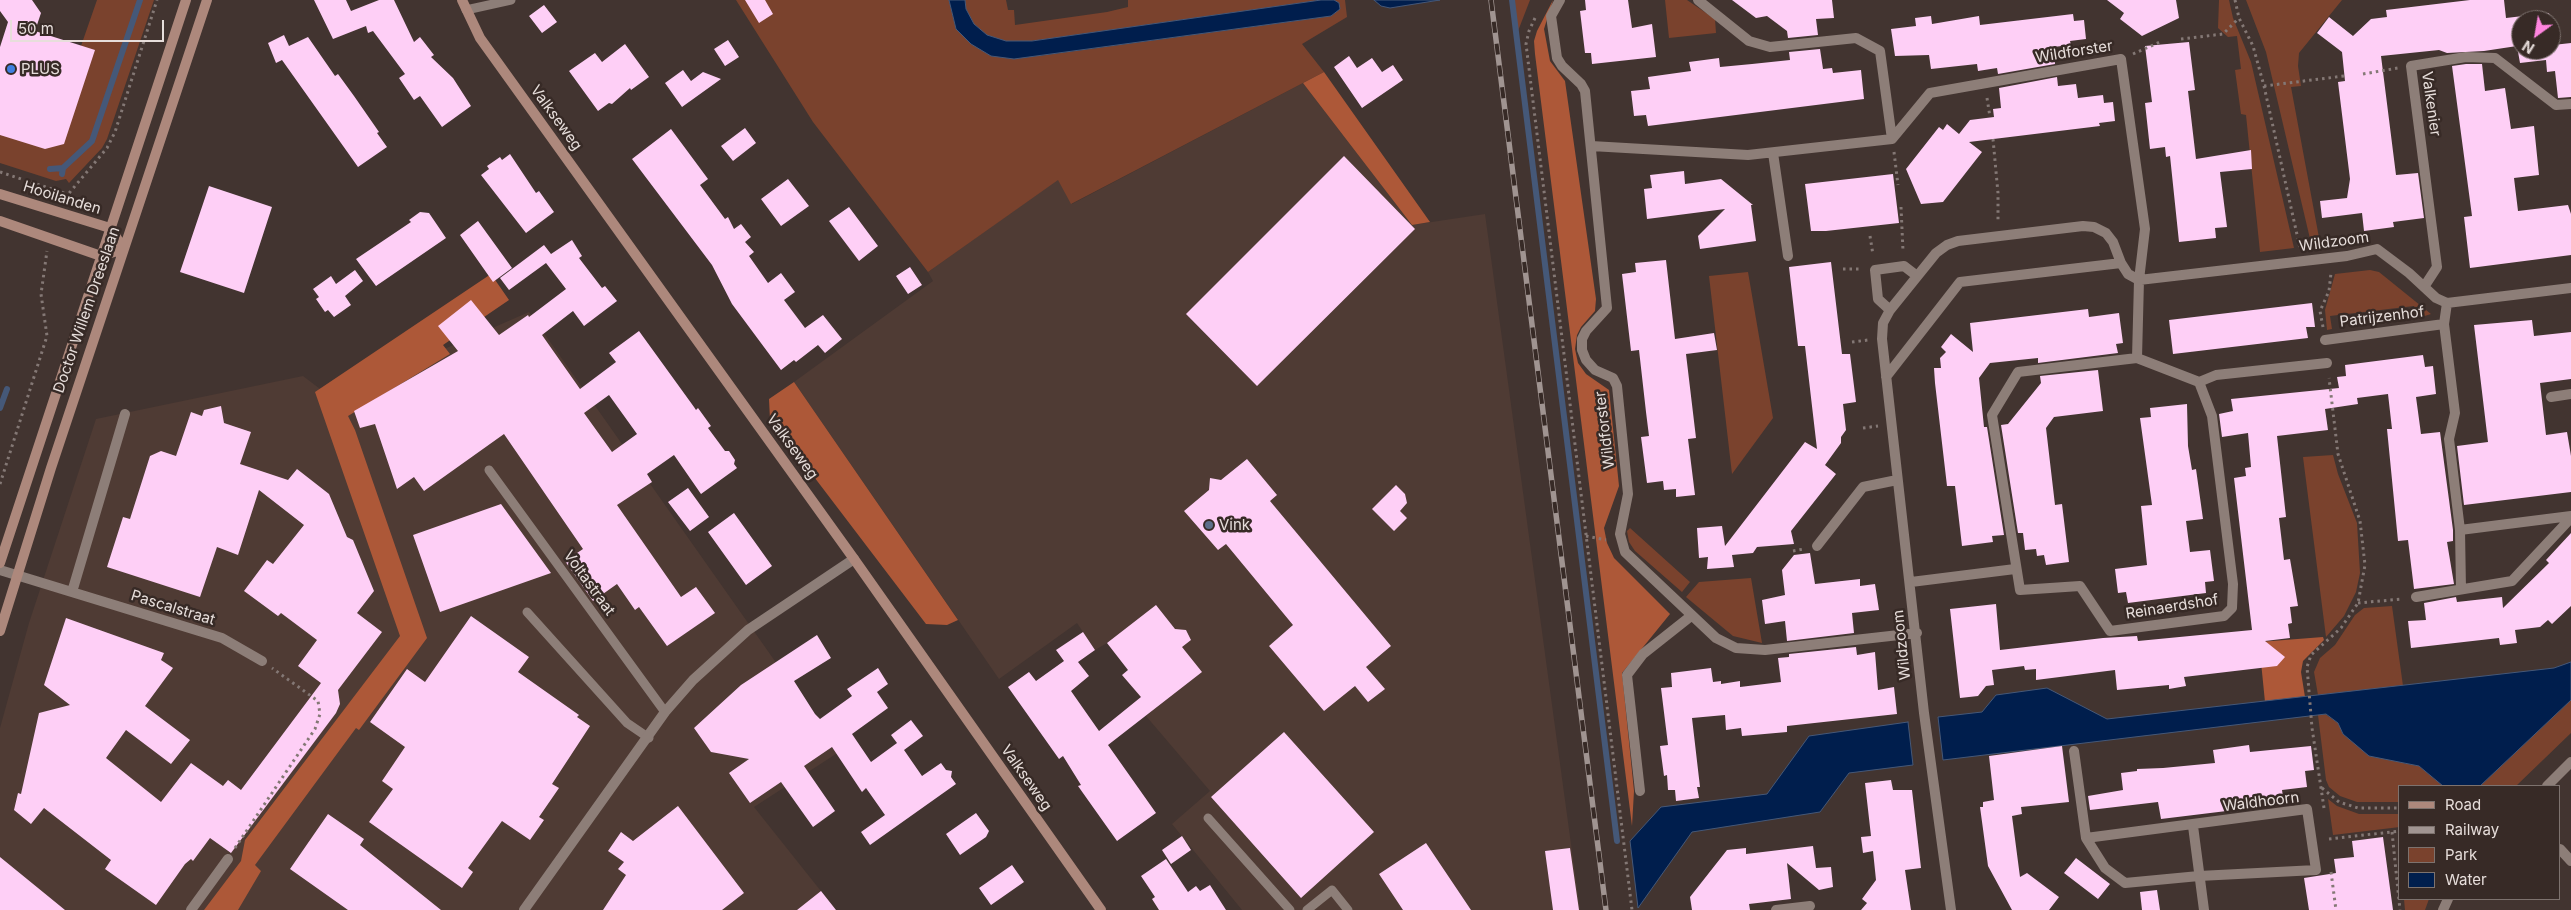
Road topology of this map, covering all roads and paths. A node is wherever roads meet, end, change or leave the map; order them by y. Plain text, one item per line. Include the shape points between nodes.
1 (186, 0) edge
2 (207, 0) edge
3 (511, 0) edge
4 (1560, 0) edge
5 (1698, 0) edge
6 (2235, 0) edge
7 (464, 5) edge
8 (1537, 16) dead end
9 (2239, 18) junction
10 (2181, 39) dead end
11 (2160, 42) dead end
12 (2121, 59) junction
13 (2411, 66) junction
14 (2363, 74) dead end
15 (2344, 76) dead end
16 (2264, 86) junction
17 (2571, 104) edge
18 (1892, 139) junction
19 (1993, 139) dead end
20 (1590, 146) junction
21 (1773, 153) junction
22 (0, 172) edge
23 (1898, 185) dead end
24 (0, 194) edge
25 (67, 194) dead end
26 (1901, 207) dead end
27 (0, 221) edge
28 (110, 228) junction
29 (1998, 236) junction
30 (124, 248) junction
31 (101, 256) junction
32 (1788, 256) dead end
33 (2303, 261) junction
34 (2121, 263) junction
35 (1904, 266) junction
36 (2322, 272) dead end
37 (1917, 276) junction
38 (2138, 280) junction
39 (2424, 287) junction
40 (2571, 288) edge
41 (2447, 303) junction
42 (1890, 310) junction
43 (2444, 324) junction
44 (2325, 340) joint
45 (2137, 358) junction
46 (2327, 363) joint
47 (1886, 377) junction
48 (2200, 382) junction
49 (2571, 394) edge
50 (2551, 397) dead end
51 (125, 414) dead end
52 (489, 470) dead end
53 (1897, 480) junction
54 (2571, 517) edge
55 (2460, 530) junction
56 (1817, 546) dead end
57 (854, 559) junction
58 (0, 563) edge
59 (2015, 569) junction
60 (0, 570) edge
61 (17, 576) junction
62 (1911, 582) junction
63 (2460, 589) junction
64 (72, 592) junction
65 (2416, 597) joint
66 (2358, 603) junction
67 (527, 612) dead end
68 (1691, 616) junction
69 (0, 632) edge
70 (1917, 633) junction
71 (262, 661) joint
72 (664, 712) junction
73 (2312, 728) dead end
74 (649, 738) junction
75 (2074, 750) dead end
76 (2571, 762) edge
77 (2548, 785) edge
78 (2322, 788) dead end
79 (1640, 791) dead end
80 (2398, 808) edge
81 (1208, 818) dead end
82 (2193, 826) junction
83 (2398, 831) edge
84 (2392, 832) junction
85 (2086, 838) junction
86 (2329, 839) dead end
87 (2561, 850) edge
88 (228, 859) joint
89 (2571, 861) edge
90 (2200, 876) junction
91 (2398, 890) edge
92 (1810, 906) dead end
93 (1950, 909) edge
94 (191, 910) edge
95 (524, 910) edge
96 (1101, 910) edge
97 (1290, 910) edge
98 (1307, 910) edge
99 (1348, 910) edge
100 (1632, 910) edge
101 (1776, 910) edge
102 (2204, 910) edge

1 - 28 street, Doctor Willem Dreeslaan
2 - 30 street, Doctor Willem Dreeslaan
3 - 7 lane
4 - 20 street, Wildforster via 1551,16 1557,58 1585,91
5 - 18 street via 1750,41 1770,47 1856,38 1880,51
6 - 9 path
7 - 57 street, Valkseweg via 480,38
8 - 100 path via 1526,44
9 - 10 path via 2223,34
9 - 16 path via 2253,46
11 - 12 path
12 - 18 street, Wildforster via 1930,93
12 - 38 street, Wildforster via 2145,229
13 - 14 path
13 - 17 street, Valkenier via 2466,57 2495,58 2556,104
13 - 39 street, Valkenier via 2437,267
15 - 16 path
16 - 33 path
18 - 21 street
18 - 23 path
19 - 29 path
20 - 21 street via 1748,155
20 - 68 street, Wildforster via 1607,308 1586,331 1582,350 1586,360 1596,370 1613,378 1617,386 1628,494 1620,534 1630,559
21 - 32 street
22 - 25 path, Hooilanden
24 - 28 street, Hooilanden
26 - 35 path
27 - 31 street
28 - 30 street, Hooilanden
28 - 31 street, Doctor Willem Dreeslaan
29 - 34 street, Wildzoom via 2094,227 2106,233 2113,242
29 - 37 street, Wildzoom via 1947,245
30 - 31 street
30 - 61 street, Doctor Willem Dreeslaan
31 - 58 street, Doctor Willem Dreeslaan
33 - 38 street, Wildzoom
33 - 39 street, Wildzoom via 2376,249
34 - 38 street, Wildzoom via 2128,274
34 - 47 street via 1960,282
35 - 37 street
35 - 42 street via 1875,270 1878,299
36 - 44 path via 2331,271 2329,292 2320,311
37 - 42 street, Wildzoom
38 - 45 street
39 - 41 street, Wildzoom
40 - 41 street
41 - 43 street, Patrijzenhof
42 - 47 street, Wildzoom via 1883,323 1882,339
43 - 44 street, Patrijzenhof
43 - 55 street, Patrijzenhof via 2455,413 2449,439
45 - 48 street, Reinaerdshof
45 - 59 street, Reinaerdshof via 2018,372 1992,415
46 - 48 street via 2216,375
46 - 66 path via 2338,454 2360,521 2365,565
47 - 53 street, Wildzoom
48 - 59 street, Reinaerdshof via 2215,436 2233,584 2232,608 2224,616 2110,631 2080,586 2020,590
49 - 50 street
51 - 64 street
52 - 72 lane, Voltastraat
53 - 56 street via 1863,487
53 - 62 street, Wildzoom
54 - 55 street
54 - 63 street via 2512,581
55 - 63 street, Patrijzenhof
57 - 72 street via 748,630 693,680
57 - 96 street, Valkseweg
59 - 62 street
60 - 61 street, Pascalstraat
61 - 64 street, Pascalstraat
61 - 69 street, Doctor Willem Dreeslaan
62 - 70 street, Wildzoom
63 - 65 street
64 - 71 street, Pascalstraat via 222,638
65 - 66 path
66 - 73 path via 2341,628 2311,655 2307,667
67 - 74 lane via 627,723
68 - 70 street, Wildforster via 1724,643 1746,650
68 - 79 street via 1643,654 1627,676
70 - 93 street, Wildzoom via 1924,713
71 - 88 path via 318,700 320,714 315,729
72 - 74 street
74 - 95 street
75 - 85 street, Waldhoorn
76 - 77 street
78 - 80 path via 2339,802 2358,808
81 - 97 lane
82 - 85 street, Waldhoorn
82 - 90 street
82 - 90 street, Waldhoorn via 2306,809 2316,870
83 - 84 path
84 - 86 path
84 - 91 path
85 - 90 street, Waldhoorn via 2105,868 2125,883
87 - 89 street
88 - 94 street
90 - 102 street
92 - 101 street
98 - 99 lane via 1332,890

